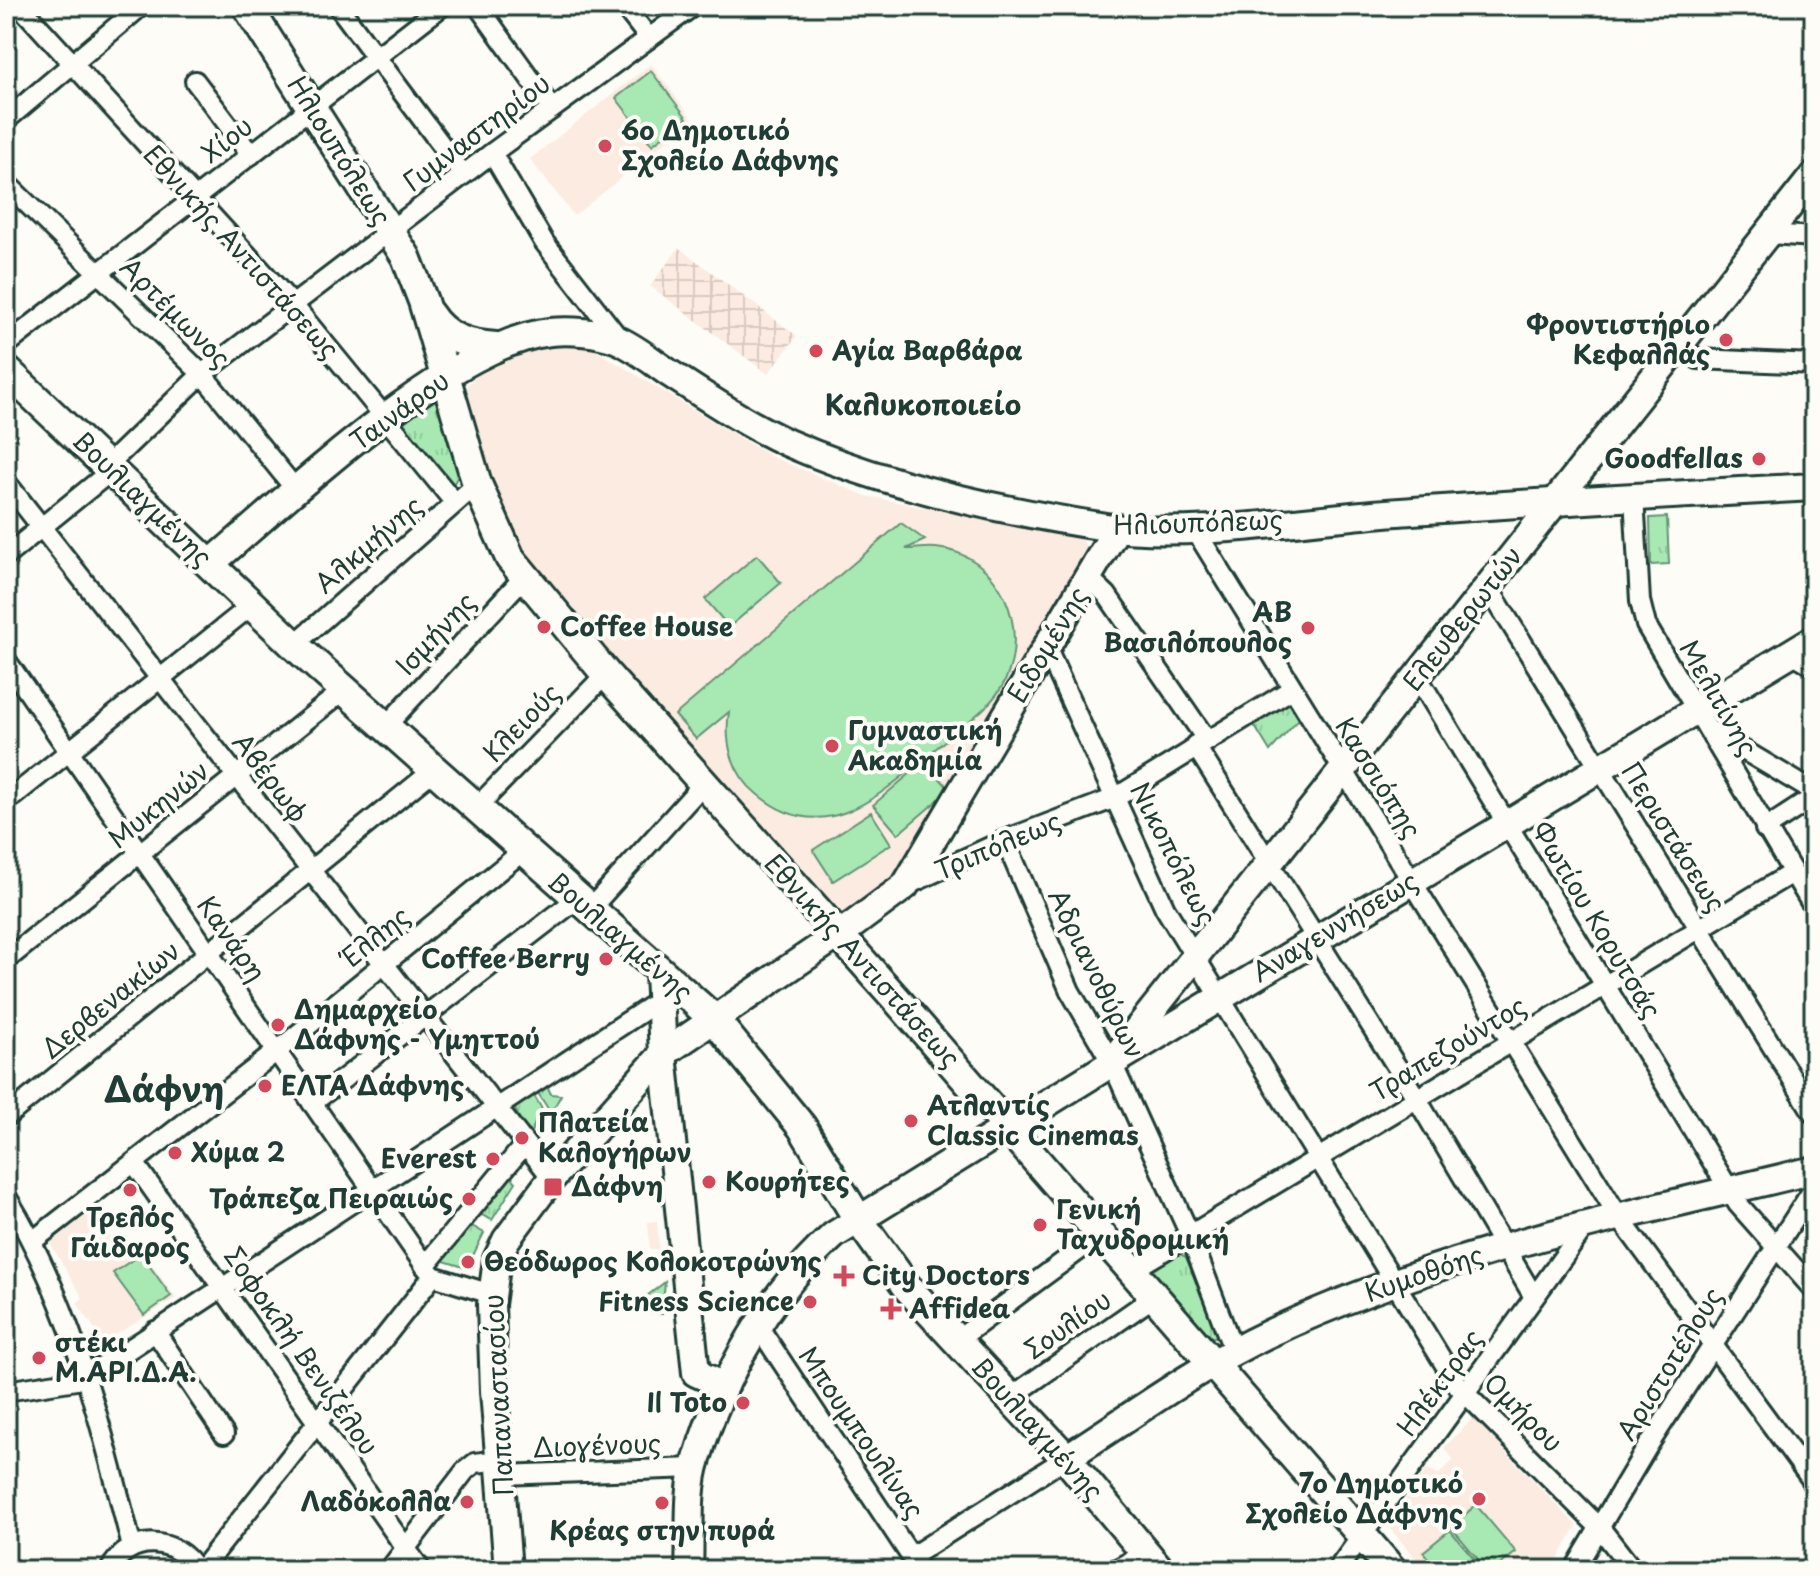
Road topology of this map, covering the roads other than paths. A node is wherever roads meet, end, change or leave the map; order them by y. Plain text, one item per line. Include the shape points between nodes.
1 (20, 6) edge
2 (141, 6) edge
3 (247, 6) edge
4 (338, 6) edge
5 (442, 6) edge
6 (478, 6) edge
7 (624, 6) edge
8 (693, 6) edge
9 (649, 38) junction
10 (377, 56) junction
11 (72, 64) junction
12 (195, 81) dead end
13 (311, 108) junction
14 (552, 109) junction
15 (6, 120) edge
16 (492, 153) junction
17 (251, 155) junction
18 (463, 174) junction
19 (1814, 175) edge
20 (6, 183) edge
21 (193, 200) junction
22 (389, 231) junction
23 (1768, 234) junction
24 (1814, 237) edge
25 (99, 273) junction
26 (423, 301) junction
27 (293, 305) junction
28 (621, 341) junction
29 (6, 345) edge
30 (1679, 346) junction
31 (496, 347) junction
32 (1814, 364) edge
33 (6, 370) edge
34 (202, 374) junction
35 (445, 377) junction
36 (386, 418) junction
37 (108, 468) junction
38 (6, 482) edge
39 (477, 484) junction
40 (1814, 487) edge
41 (296, 490) junction
42 (1634, 496) junction
43 (1556, 501) junction
44 (455, 503) junction
45 (41, 527) junction
46 (1117, 528) junction
47 (1194, 528) junction
48 (6, 556) edge
49 (210, 564) junction
50 (524, 577) junction
51 (1088, 577) junction
52 (1488, 587) junction
53 (252, 605) junction
54 (1814, 639) edge
55 (294, 645) junction
56 (1046, 647) junction
57 (1790, 652) junction
58 (6, 660) edge
59 (1814, 666) edge
60 (606, 674) junction
61 (1417, 676) junction
62 (160, 680) junction
63 (1292, 689) junction
64 (344, 690) junction
65 (1700, 719) junction
66 (385, 727) junction
67 (1200, 742) junction
68 (70, 752) junction
69 (1599, 768) junction
70 (434, 770) junction
71 (1342, 771) junction
72 (236, 777) junction
73 (704, 783) junction
74 (1814, 794) edge
75 (1115, 798) junction
76 (6, 802) edge
77 (476, 808) junction
78 (1507, 823) junction
79 (1765, 829) junction
80 (1005, 840) junction
81 (523, 851) junction
82 (140, 854) junction
83 (1269, 864) junction
84 (311, 873) junction
85 (1792, 873) junction
86 (1411, 881) junction
87 (905, 886) junction
88 (583, 904) junction
89 (1814, 908) edge
90 (1699, 928) junction
91 (839, 935) junction
92 (1317, 938) junction
93 (210, 955) junction
94 (1196, 956) junction
95 (6, 960) edge
96 (383, 965) junction
97 (1605, 985) junction
98 (659, 986) junction
99 (1221, 996) junction
100 (423, 1017) junction
101 (714, 1019) junction
102 (1510, 1042) junction
103 (277, 1051) junction
104 (663, 1054) junction
105 (1112, 1063) junction
106 (1417, 1099) junction
107 (312, 1103) junction
108 (493, 1107) junction
109 (1814, 1114) edge
110 (6, 1117) edge
111 (1007, 1127) junction
112 (524, 1145) junction
113 (1317, 1159) junction
114 (135, 1164) junction
115 (1814, 1170) edge
116 (552, 1178) junction
117 (371, 1188) junction
118 (1814, 1188) edge
119 (1729, 1191) junction
120 (6, 1196) edge
121 (1619, 1217) junction
122 (858, 1219) junction
123 (1585, 1227) junction
124 (1101, 1234) junction
125 (1190, 1235) junction
126 (34, 1240) junction
127 (1504, 1247) junction
128 (1776, 1247) junction
129 (1132, 1270) junction
130 (429, 1271) junction
131 (1393, 1281) junction
132 (223, 1286) junction
133 (1814, 1290) edge
134 (491, 1294) junction
135 (1155, 1296) junction
136 (1534, 1297) junction
137 (758, 1326) junction
138 (155, 1331) junction
139 (957, 1340) junction
140 (1712, 1347) junction
141 (1224, 1358) junction
142 (87, 1376) junction
143 (725, 1386) junction
144 (6, 1391) edge
145 (1466, 1391) junction
146 (1011, 1397) junction
147 (319, 1422) junction
148 (224, 1434) dead end
149 (1066, 1458) junction
150 (500, 1467) junction
151 (695, 1468) junction
152 (1814, 1483) edge
153 (1601, 1529) junction
154 (1362, 1535) junction
155 (132, 1547) junction
156 (406, 1548) junction
157 (1153, 1562) edge
158 (912, 1565) edge
159 (110, 1570) edge
160 (199, 1570) edge
161 (389, 1570) edge
162 (421, 1570) edge
163 (508, 1570) edge
164 (689, 1570) edge
165 (1115, 1570) edge
166 (1337, 1570) edge
167 (1392, 1570) edge
168 (1574, 1570) edge
169 (1633, 1570) edge

1 - 11 street, Εθνικής Αντιστάσεως
2 - 11 street
3 - 13 main road, Ηλιουπόλεως
4 - 10 street
5 - 10 street, Χίου
6 - 14 street
7 - 9 street
8 - 9 street, Γυμναστηρίου
9 - 14 street, Γυμναστηρίου
10 - 13 street, Χίου
10 - 18 street
11 - 15 street
11 - 21 street, Εθνικής Αντιστάσεως
12 - 17 street
13 - 17 street, Χίου
13 - 22 main road, Ηλιουπόλεως
14 - 16 street, Γυμναστηρίου
16 - 18 street, Γυμναστηρίου
16 - 28 street via 544,242
17 - 21 street, Χίου
18 - 22 street, Γυμναστηρίου
19 - 23 main road, Ελευθερωτών
20 - 25 street, Αρτέμωνος
21 - 25 street, Χίου
21 - 27 street, Εθνικής Αντιστάσεως
22 - 26 main road, Ηλιουπόλεως
22 - 27 street, Γυμναστηρίου
23 - 24 street
23 - 30 main road, Ελευθερωτών
25 - 29 street, Χίου
25 - 34 street, Αρτέμωνος
26 - 31 main road via 445,333 461,342
26 - 35 main road, Εθνικής Αντιστάσεως
27 - 34 street, Γυμναστηρίου
27 - 36 street, Εθνικής Αντιστάσεως
28 - 31 main road, Ταινάρου via 561,331
28 - 46 main road, Ηλιουπόλεως via 729,412 851,468 923,490
30 - 32 street via 1698,359
30 - 43 main road, Ελευθερωτών
31 - 35 main road, Ταινάρου
33 - 37 main road, Βουλιαγμένης
34 - 37 street, Γυμναστηρίου
34 - 41 street, Αρτέμωνος
35 - 36 main road, Ταινάρου
35 - 39 main road, Εθνικής Αντιστάσεως
36 - 41 main road, Ταινάρου
36 - 44 street, Εθνικής Αντιστάσεως
37 - 45 street, Γυμναστηρίου
37 - 49 main road, Βουλιαγμένης
38 - 45 street, Αβέρωφ
39 - 44 street, Αλκμήνης
39 - 50 main road, Εθνικής Αντιστάσεως via 500,540
40 - 42 main road, Ηλιουπόλεως
41 - 49 main road, Ταινάρου
42 - 43 main road, Ηλιουπόλεως
42 - 65 street, Μελιτίνης via 1646,625
43 - 47 main road, Ηλιουπόλεως
43 - 52 main road, Ελευθερωτών
44 - 55 street, Αλκμήνης
45 - 48 street, Γυμναστηρίου
45 - 62 street, Αβέρωφ
46 - 47 main road, Ηλιουπόλεως
46 - 51 main road, Ειδομένης
47 - 63 street, Κασσιόπης
49 - 53 main road, Βουλιαγμένης
50 - 60 main road, Εθνικής Αντιστάσεως
50 - 66 street, Ισμήνης
51 - 56 main road, Ειδομένης
51 - 67 street via 1107,595
52 - 61 main road, Ελευθερωτών
52 - 69 street, Περιστάσεως
53 - 55 main road, Βουλιαγμένης
53 - 62 street
54 - 57 main road, Αναγεννήσεως
55 - 64 main road, Βουλιαγμένης
56 - 75 street, Νικοπόλεως
56 - 87 main road, Ειδομένης
57 - 59 street
57 - 65 main road, Αναγεννήσεως
58 - 68 street, Κανάρη
60 - 73 main road, Εθνικής Αντιστάσεως
60 - 77 street, Κλειούς
61 - 71 main road, Ελευθερωτών
61 - 78 street, Φωτίου Κορυτσάς
62 - 68 street
62 - 72 street, Αβέρωφ
63 - 67 street, Τριπόλεως
63 - 71 street, Κασσιόπης
64 - 66 main road, Βουλιαγμένης
64 - 72 street, Μυκηνών
65 - 69 main road, Αναγεννήσεως
65 - 74 street
65 - 79 street, Μελιτίνης
66 - 70 main road, Βουλιαγμένης
67 - 75 street, Τριπόλεως
67 - 83 street
68 - 76 street
68 - 82 street, Κανάρη
69 - 78 main road, Αναγεννήσεως
69 - 90 street, Περιστάσεως
70 - 77 main road, Βουλιαγμένης
70 - 84 street, Δερβενακίων
71 - 83 main road, Ελευθερωτών
71 - 86 street, Κασσιόπης
72 - 82 street, Μυκηνών
72 - 84 street, Αβέρωφ
73 - 88 street
73 - 91 main road, Εθνικής Αντιστάσεως
74 - 79 street
75 - 80 street, Τριπόλεως
75 - 94 street, Νικοπόλεως via 1158,895
77 - 81 main road, Βουλιαγμένης
78 - 86 main road, Αναγεννήσεως
78 - 97 street, Φωτίου Κορυτσάς
79 - 85 street, Μελιτίνης
80 - 87 street, Τριπόλεως
80 - 105 street, Αδριανοθύρων via 1070,991
81 - 88 main road, Βουλιαγμένης
81 - 96 street, Έλλης
82 - 93 street, Κανάρη
82 - 95 street, Μυκηνών
83 - 92 street
83 - 94 main road, Ελευθερωτών
84 - 93 street, Δερβενακίων
84 - 96 street, Αβέρωφ
85 - 89 street, Μελιτίνης
85 - 90 street, Τραπεζούντος
86 - 92 main road, Αναγεννήσεως
86 - 102 street, Κασσιόπης
87 - 91 main road, Τριπόλεως
88 - 98 main road, Βουλιαγμένης
88 - 100 street
90 - 97 street, Τραπεζούντος
90 - 109 street, Περιστάσεως
91 - 101 main road, Τριπόλεως
91 - 111 main road, Εθνικής Αντιστάσεως
92 - 99 main road, Αναγεννήσεως
92 - 106 street
93 - 103 street, Κανάρη
93 - 110 street, Δερβενακίων
94 - 99 street, Νικοπόλεως
94 - 105 main road, Ελευθερωτών
96 - 100 street, Αβέρωφ
96 - 103 street, Έλλης
97 - 102 street, Τραπεζούντος
97 - 119 street, Φωτίου Κορυτσάς
98 - 101 main road, Βουλιαγμένης
98 - 104 main road
98 - 108 street
99 - 105 main road, Αναγεννήσεως
99 - 113 street, Νικοπόλεως
100 - 107 street
100 - 108 street, Αβέρωφ
101 - 104 main road, Παπαναστασίου
101 - 122 main road, Βουλιαγμένης via 810,1139
102 - 106 street, Τραπεζούντος
102 - 121 street, Κασσιόπης
103 - 107 street, Κανάρη
103 - 114 street, Έλλης
104 - 116 main road, Παπαναστασίου
104 - 143 main road via 696,1373
105 - 111 main road, Αναγεννήσεως
105 - 125 street, Αδριανοθύρων
106 - 113 street, Τραπεζούντος
106 - 127 street
107 - 117 street, Κανάρη
108 - 112 street, Αβέρωφ
108 - 117 street
111 - 122 main road, Αναγεννήσεως
111 - 124 main road, Εθνικής Αντιστάσεως
112 - 116 street, Αβέρωφ
112 - 130 street
113 - 125 street, Τραπεζούντος
113 - 131 street, Νικοπόλεως
114 - 126 street, Έλλης
114 - 132 street, Σοφοκλή Βενιζέλου
115 - 119 main road, Κυμοθόης
116 - 134 main road, Παπαναστασίου via 504,1243
117 - 130 street, Κανάρη
117 - 132 street
118 - 128 street, Αριστοτέλους
119 - 121 main road, Κυμοθόης
119 - 128 street, Φωτίου Κορυτσάς
120 - 126 street
121 - 123 main road, Κυμοθόης
121 - 140 street, Κασσιόπης
122 - 137 main road, Αναγεννήσεως via 814,1253
122 - 139 main road, Βουλιαγμένης via 906,1286
123 - 127 main road, Κυμοθόης
123 - 136 street, Ηλέκτρας
124 - 129 main road, Εθνικής Αντιστάσεως
124 - 139 street
125 - 129 street, Τραπεζούντος
125 - 141 street, Αδριανοθύρων
126 - 142 street
127 - 131 main road, Κυμοθόης
127 - 136 street
128 - 133 street, Φωτίου Κορυτσάς
128 - 140 street, Αριστοτέλους
129 - 135 main road, Εθνικής Αντιστάσεως
130 - 134 street
130 - 147 street
131 - 141 main road, Κυμοθόης
131 - 145 street, Ομήρου
132 - 138 street
132 - 147 street, Σοφοκλή Βενιζέλου
134 - 150 main road, Παπαναστασίου
135 - 141 main road, Εθνικής Αντιστάσεως
135 - 146 street, Σουλίου
136 - 145 street, Ηλέκτρας
137 - 143 main road, Αναγεννήσεως
137 - 158 street, Μπουμπουλίνας
138 - 142 street
138 - 148 street
139 - 146 main road, Βουλιαγμένης
140 - 152 street, Κασσιόπης
140 - 153 street, Αριστοτέλους
141 - 149 main road, Κυμοθόης
141 - 154 main road, Εθνικής Αντιστάσεως
142 - 144 street
142 - 155 street
143 - 151 main road, Αναγεννήσεως
145 - 153 street, Ομήρου
145 - 154 street, Ηλέκτρας
146 - 149 main road, Βουλιαγμένης
147 - 156 street, Σοφοκλή Βενιζέλου
147 - 160 street
149 - 157 main road, Βουλιαγμένης
149 - 158 street
150 - 151 street, Διογένους
150 - 156 street, Διογένους via 475,1463 465,1471
150 - 163 main road, Παπαναστασίου
151 - 164 main road, Αναγεννήσεως
153 - 168 street, Αριστοτέλους
153 - 169 street, Ομήρου
154 - 166 street, Ηλέκτρας
154 - 167 main road, Εθνικής Αντιστάσεως
155 - 159 street
155 - 160 street via 163,1543 178,1549
156 - 161 street, Διογένους
156 - 162 street, Σοφοκλή Βενιζέλου
157 - 165 street

